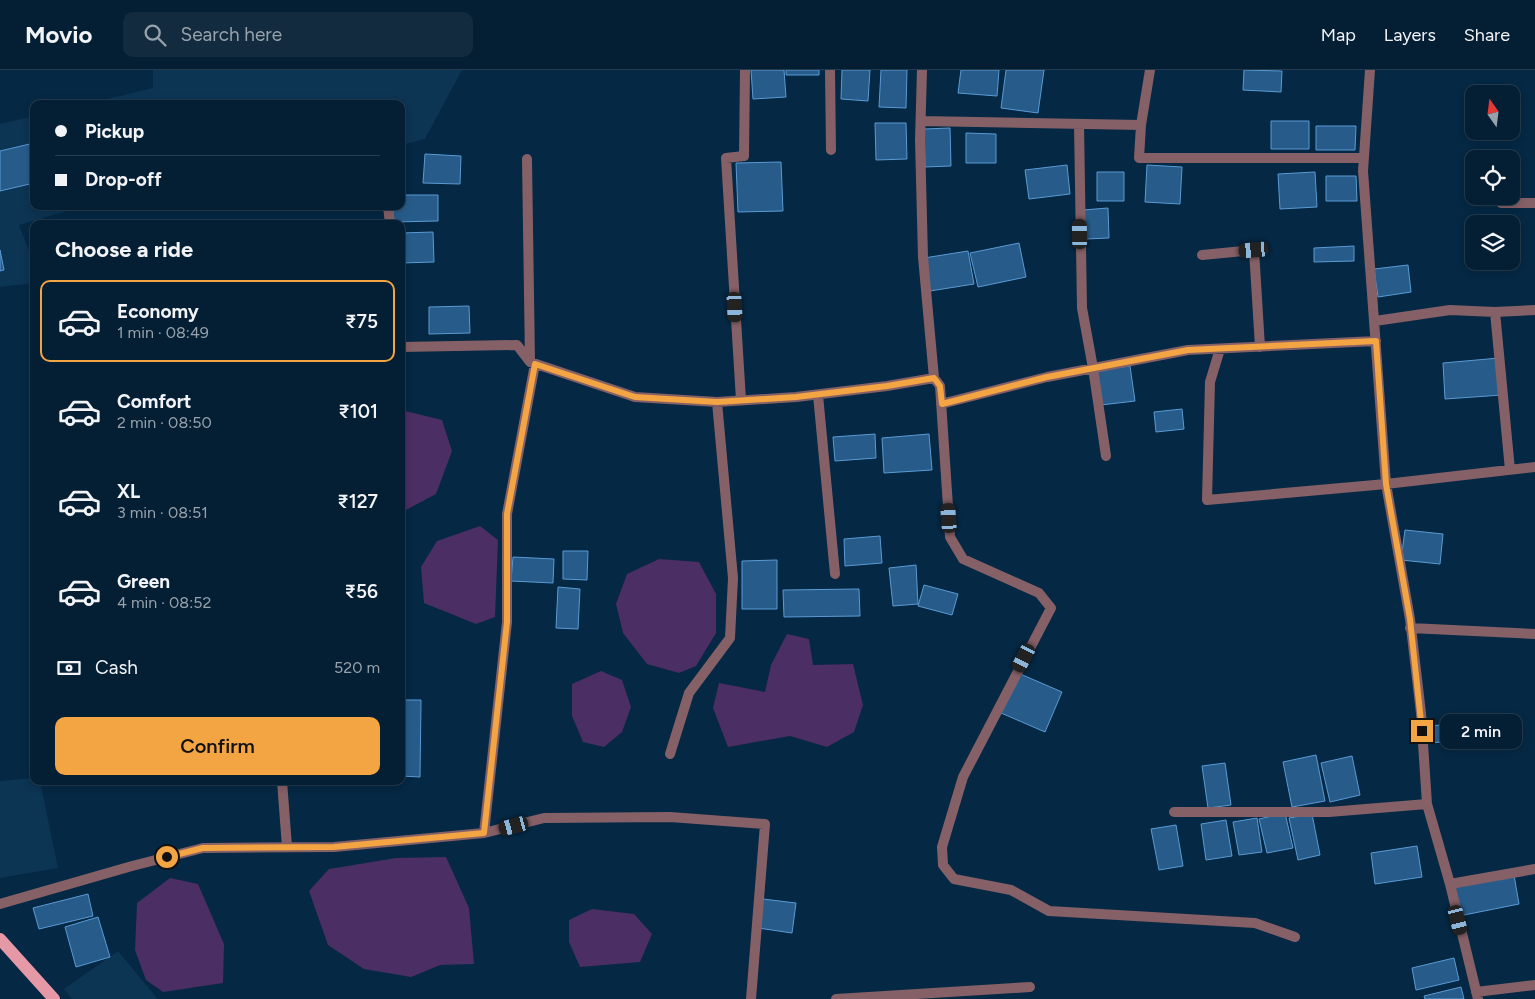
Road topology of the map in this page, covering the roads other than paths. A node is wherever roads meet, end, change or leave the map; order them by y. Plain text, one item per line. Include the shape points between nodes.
1 (745, 70) edge
2 (830, 70) edge
3 (922, 70) edge
4 (1150, 70) edge
5 (1370, 70) edge
6 (921, 121) junction
7 (1079, 124) junction
8 (1141, 125) junction
9 (830, 150) dead end
10 (1364, 158) junction
11 (527, 159) dead end
12 (1520, 203) edge
13 (1535, 203) edge
14 (1202, 255) dead end
15 (1535, 310) edge
16 (1495, 312) junction
17 (1374, 322) junction
18 (1376, 341) junction
19 (405, 347) edge
20 (1260, 347) junction
21 (1220, 349) junction
22 (532, 363) junction
23 (1094, 368) junction
24 (934, 378) junction
25 (818, 395) junction
26 (741, 400) junction
27 (717, 402) junction
28 (942, 404) junction
29 (1106, 456) dead end
30 (1535, 467) edge
31 (1510, 470) junction
32 (1386, 484) junction
33 (835, 574) dead end
34 (1410, 628) junction
35 (1535, 634) edge
36 (670, 754) dead end
37 (282, 785) edge
38 (1427, 804) junction
39 (1174, 812) dead end
40 (484, 833) junction
41 (287, 847) junction
42 (1535, 869) edge
43 (1450, 884) junction
44 (0, 904) edge
45 (1295, 937) dead end
46 (0, 939) edge
47 (1535, 985) edge
48 (1030, 987) dead end
49 (1477, 996) edge
50 (54, 999) edge
51 (751, 999) edge
52 (836, 999) edge

1 - 26 street via 744,156 726,158
2 - 9 street
3 - 6 street
4 - 8 street
5 - 10 street
6 - 7 street
6 - 24 street via 923,257
7 - 8 street
7 - 23 street via 1082,308
8 - 10 street via 1140,158
10 - 17 street
11 - 22 street
12 - 13 street
14 - 20 street via 1254,250
15 - 16 street
16 - 17 street via 1450,310
16 - 31 street
17 - 18 street
18 - 20 street
18 - 32 street
19 - 22 street via 517,345
20 - 21 street
21 - 23 street via 1188,350
21 - 32 street via 1210,382 1207,500
22 - 27 street via 635,397
22 - 40 street via 507,514 507,622
23 - 28 street
23 - 29 street
24 - 25 street
24 - 28 street via 940,386
25 - 26 street
25 - 33 street
26 - 27 street
27 - 36 street via 733,578 730,638 689,693
28 - 45 street via 950,537 963,559 1039,593 1051,608 963,777 942,847 944,866 954,879 1011,890 1049,911 1255,923
30 - 31 street
31 - 32 street
32 - 34 street
34 - 35 street
34 - 38 street via 1421,713
37 - 41 street
38 - 39 street via 1329,812
38 - 43 street
40 - 41 street via 334,847
40 - 51 street via 544,818 670,817 765,824
41 - 44 street via 203,848
42 - 43 street
43 - 49 street
46 - 50 main road
47 - 49 street
48 - 52 street

